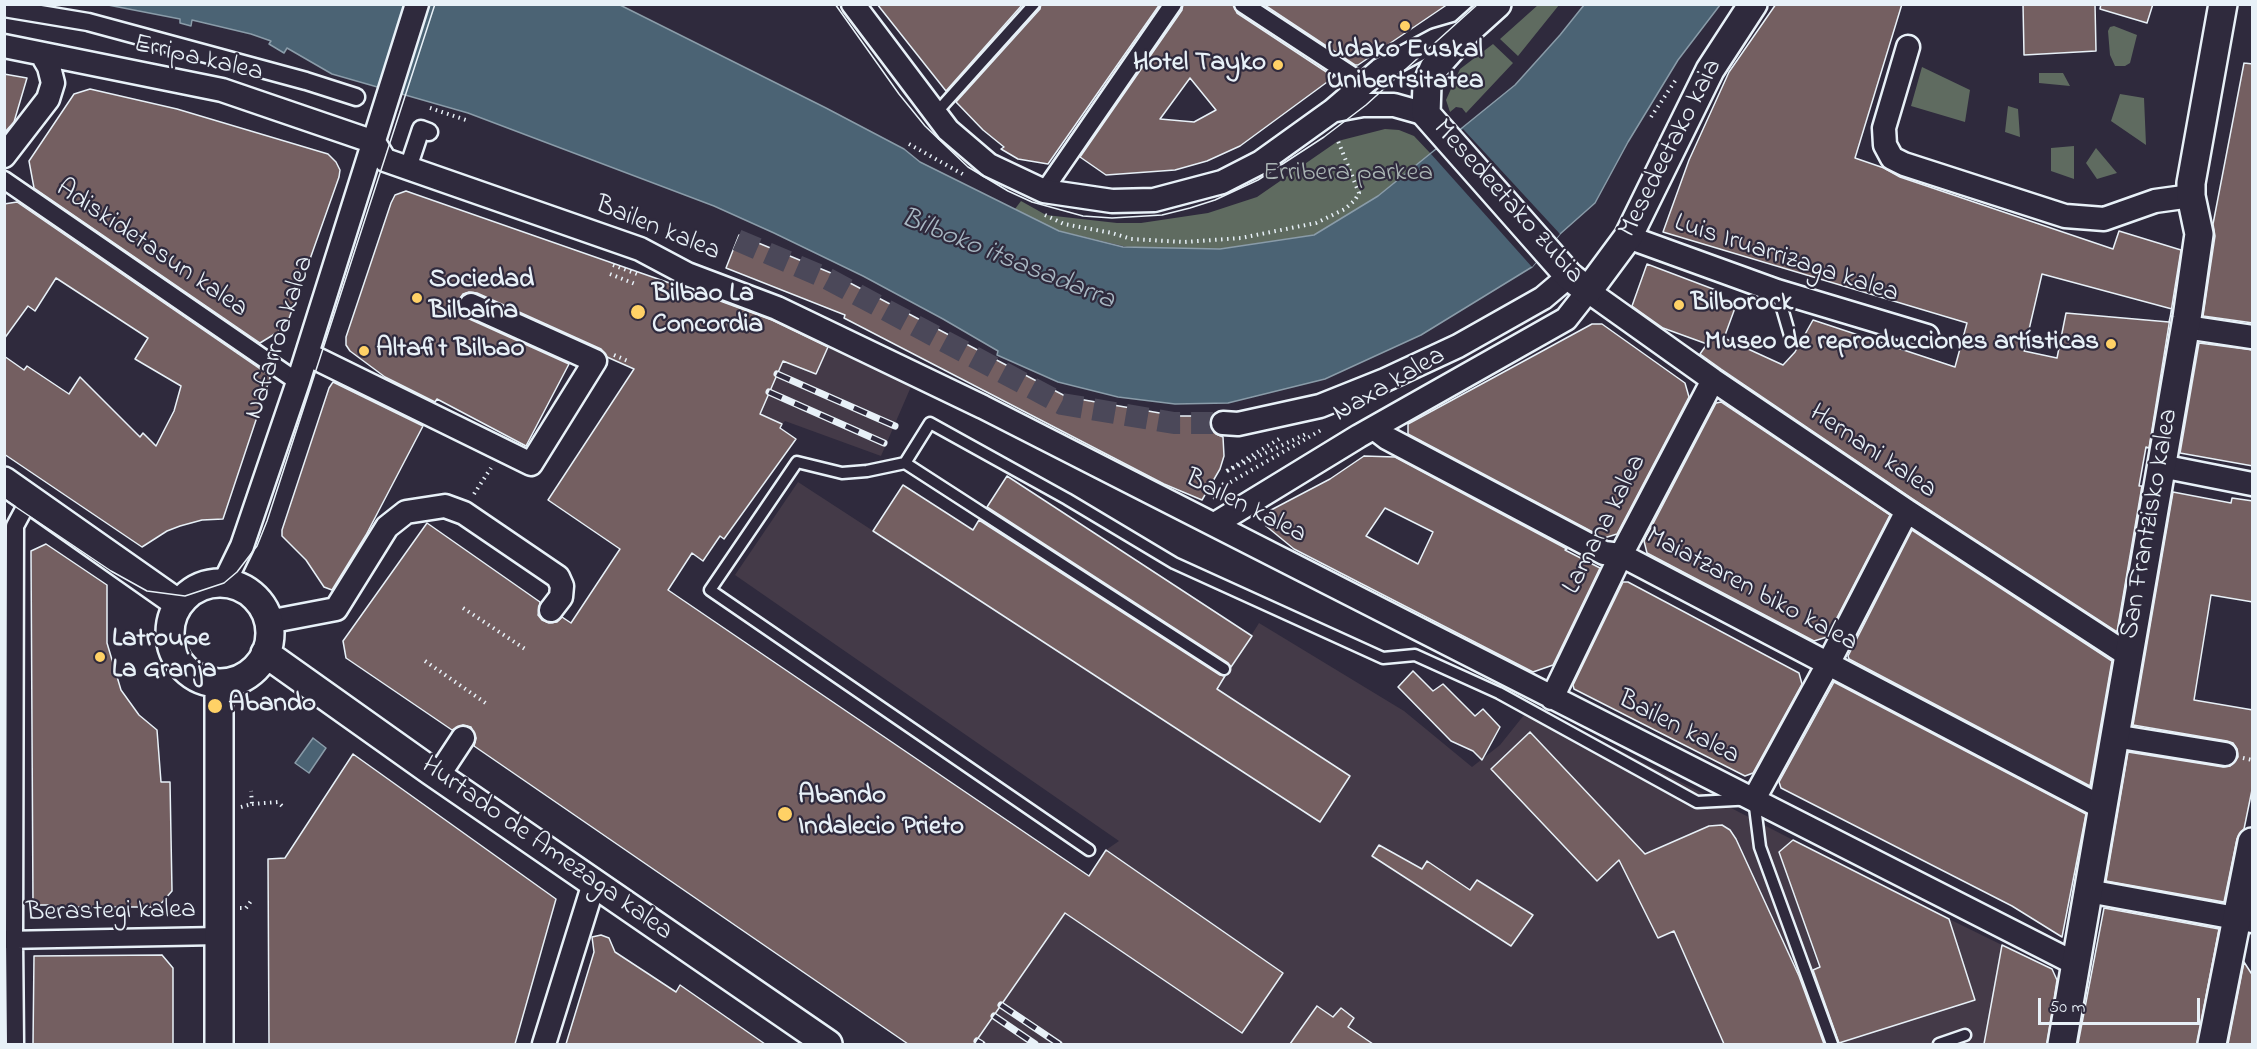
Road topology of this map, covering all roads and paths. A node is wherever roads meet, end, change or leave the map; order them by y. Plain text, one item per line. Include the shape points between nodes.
1 (417, 4) edge
2 (1034, 4) edge
3 (1173, 4) edge
4 (1244, 4) edge
5 (1497, 4) edge
6 (1752, 4) edge
7 (2223, 4) edge
8 (854, 5) edge
9 (4, 8) edge
10 (1467, 31) junction
11 (4, 46) edge
12 (1908, 47) dead end
13 (42, 55) junction
14 (1365, 84) junction
15 (356, 97) dead end
16 (430, 108) dead end
17 (1332, 111) junction
18 (936, 113) junction
19 (1426, 114) junction
20 (466, 120) dead end
21 (429, 132) dead end
22 (374, 142) junction
23 (4, 156) edge
24 (408, 168) junction
25 (4, 180) edge
26 (1044, 191) junction
27 (2191, 196) junction
28 (1628, 237) junction
29 (613, 265) dead end
30 (610, 274) dead end
31 (639, 275) dead end
32 (1571, 276) junction
33 (635, 284) dead end
34 (1777, 291) junction
35 (471, 305) dead end
36 (2186, 327) junction
37 (1928, 336) dead end
38 (2253, 338) edge
39 (1791, 339) dead end
40 (307, 354) junction
41 (1713, 380) junction
42 (298, 382) junction
43 (1223, 423) tunnel mouth
44 (1374, 428) junction
45 (1286, 435) dead end
46 (504, 450) junction
47 (905, 463) junction
48 (2161, 466) junction
49 (4, 481) edge
50 (2253, 484) edge
51 (30, 498) junction
52 (1221, 502) dead end
53 (1907, 511) junction
54 (462, 512) junction
55 (1215, 524) junction
56 (1621, 555) junction
57 (224, 583) junction
58 (179, 604) junction
59 (463, 608) dead end
60 (551, 610) dead end
61 (268, 622) junction
62 (525, 649) dead end
63 (265, 653) junction
64 (2128, 655) junction
65 (425, 661) dead end
66 (1828, 664) junction
67 (1224, 669) dead end
68 (219, 683) junction
69 (1552, 698) junction
70 (487, 704) dead end
71 (2115, 736) junction
72 (463, 738) dead end
73 (2225, 754) dead end
74 (438, 776) junction
75 (1754, 799) junction
76 (252, 804) dead end
77 (282, 806) dead end
78 (2103, 808) junction
79 (2253, 843) edge
80 (1089, 850) dead end
81 (594, 884) junction
82 (2088, 891) junction
83 (2245, 920) edge
84 (219, 936) junction
85 (9, 940) edge
86 (2076, 964) junction
87 (1965, 1035) dead end
88 (15, 1044) edge
89 (219, 1044) edge
90 (544, 1044) edge
91 (828, 1044) edge
92 (1832, 1044) edge
93 (1939, 1044) edge
94 (2062, 1044) edge
95 (2212, 1044) edge

1 - 22 street, Nafarroa kalea
2 - 18 lane
3 - 26 street
4 - 14 street
5 - 10 street
6 - 28 street, Mesedeetako kaia via 1710,70
7 - 27 street, San Frantzisko kalea
8 - 18 street
9 - 15 street via 88,22
10 - 14 street via 1436,40 1380,70
10 - 19 street via 1434,68 1427,84
11 - 13 street, Erripa kalea
12 - 27 street via 1884,128 1885,145 1892,158 2065,216 2104,219 2155,201
13 - 22 street, Erripa kalea via 222,90
13 - 23 street via 53,83 48,99
14 - 17 street
16 - 20 path
17 - 19 street via 1394,105
17 - 26 street via 1261,162 1222,182 1192,191 1154,200 1112,201
18 - 26 street via 948,130 989,165
19 - 32 street, Mesedeetako zubia
21 - 24 street via 421,129
22 - 24 street, Bailen kalea via 385,160
22 - 40 street, Nafarroa kalea
24 - 55 street, Bailen kalea via 640,249 687,274 777,308
25 - 42 street, Adiskidetasun kalea
27 - 36 street, San Frantzisko kalea via 2199,234
28 - 32 street, Mesedeetako kaia
28 - 34 street, Luis Iruarrizaga kalea
29 - 31 path
30 - 33 path
32 - 41 street, Hernani kalea
32 - 43 street via 1543,298 1458,346 1385,380 1320,406 1238,424
32 - 44 street, Naxa kalea via 1566,319
34 - 37 street, Luis Iruarrizaga kalea
34 - 39 lane
35 - 46 street via 595,361 531,464
36 - 38 street
36 - 48 street, San Frantzisko kalea
40 - 42 street, Nafarroa kalea
40 - 46 street
41 - 53 street, Hernani kalea
41 - 56 street, Lamana kalea
42 - 57 street, Nafarroa kalea via 242,546
44 - 55 street, Naxa kalea
44 - 56 street, Maiatzaren biko kalea via 1604,553
45 - 52 path via 1225,472 1330,423 1210,494
46 - 54 path
47 - 67 lane
47 - 75 lane via 930,423 1174,563 1383,658 1415,655 1489,688 1697,802
47 - 80 lane via 842,473 797,462 710,590
48 - 50 street
48 - 64 street, San Frantzisko kalea
49 - 51 street
51 - 58 street
51 - 85 street via 15,526
53 - 64 street, Hernani kalea
53 - 66 street
54 - 60 street via 558,577 561,597
54 - 61 street via 445,506 406,512 387,527 336,609
55 - 69 street, Bailen kalea
56 - 66 street, Maiatzaren biko kalea
56 - 69 street, Lamana kalea
57 - 58 street via 196,589
57 - 61 street via 252,596
58 - 68 street via 172,618 172,650 191,674
59 - 62 path
61 - 63 street
63 - 68 street via 256,668 245,676
63 - 74 street, Hurtado de Amezaga kalea
64 - 71 street, San Frantzisko kalea
65 - 70 path
66 - 75 street
66 - 78 street, Maiatzaren biko kalea
68 - 84 street
69 - 75 street, Bailen kalea
71 - 73 street
71 - 78 street, San Frantzisko kalea
72 - 74 street
74 - 81 street, Hurtado de Amezaga kalea
75 - 86 street, Bailen kalea
75 - 92 lane via 1760,847
76 - 77 path via 278,802
78 - 82 street, San Frantzisko kalea
79 - 83 street
81 - 90 street
81 - 91 street, Hurtado de Amezaga kalea
82 - 83 street
82 - 86 street, San Frantzisko kalea
83 - 95 street
84 - 85 street, Berastegi kalea
84 - 89 street
85 - 88 street
86 - 94 street, San Frantzisko kalea
87 - 93 lane

